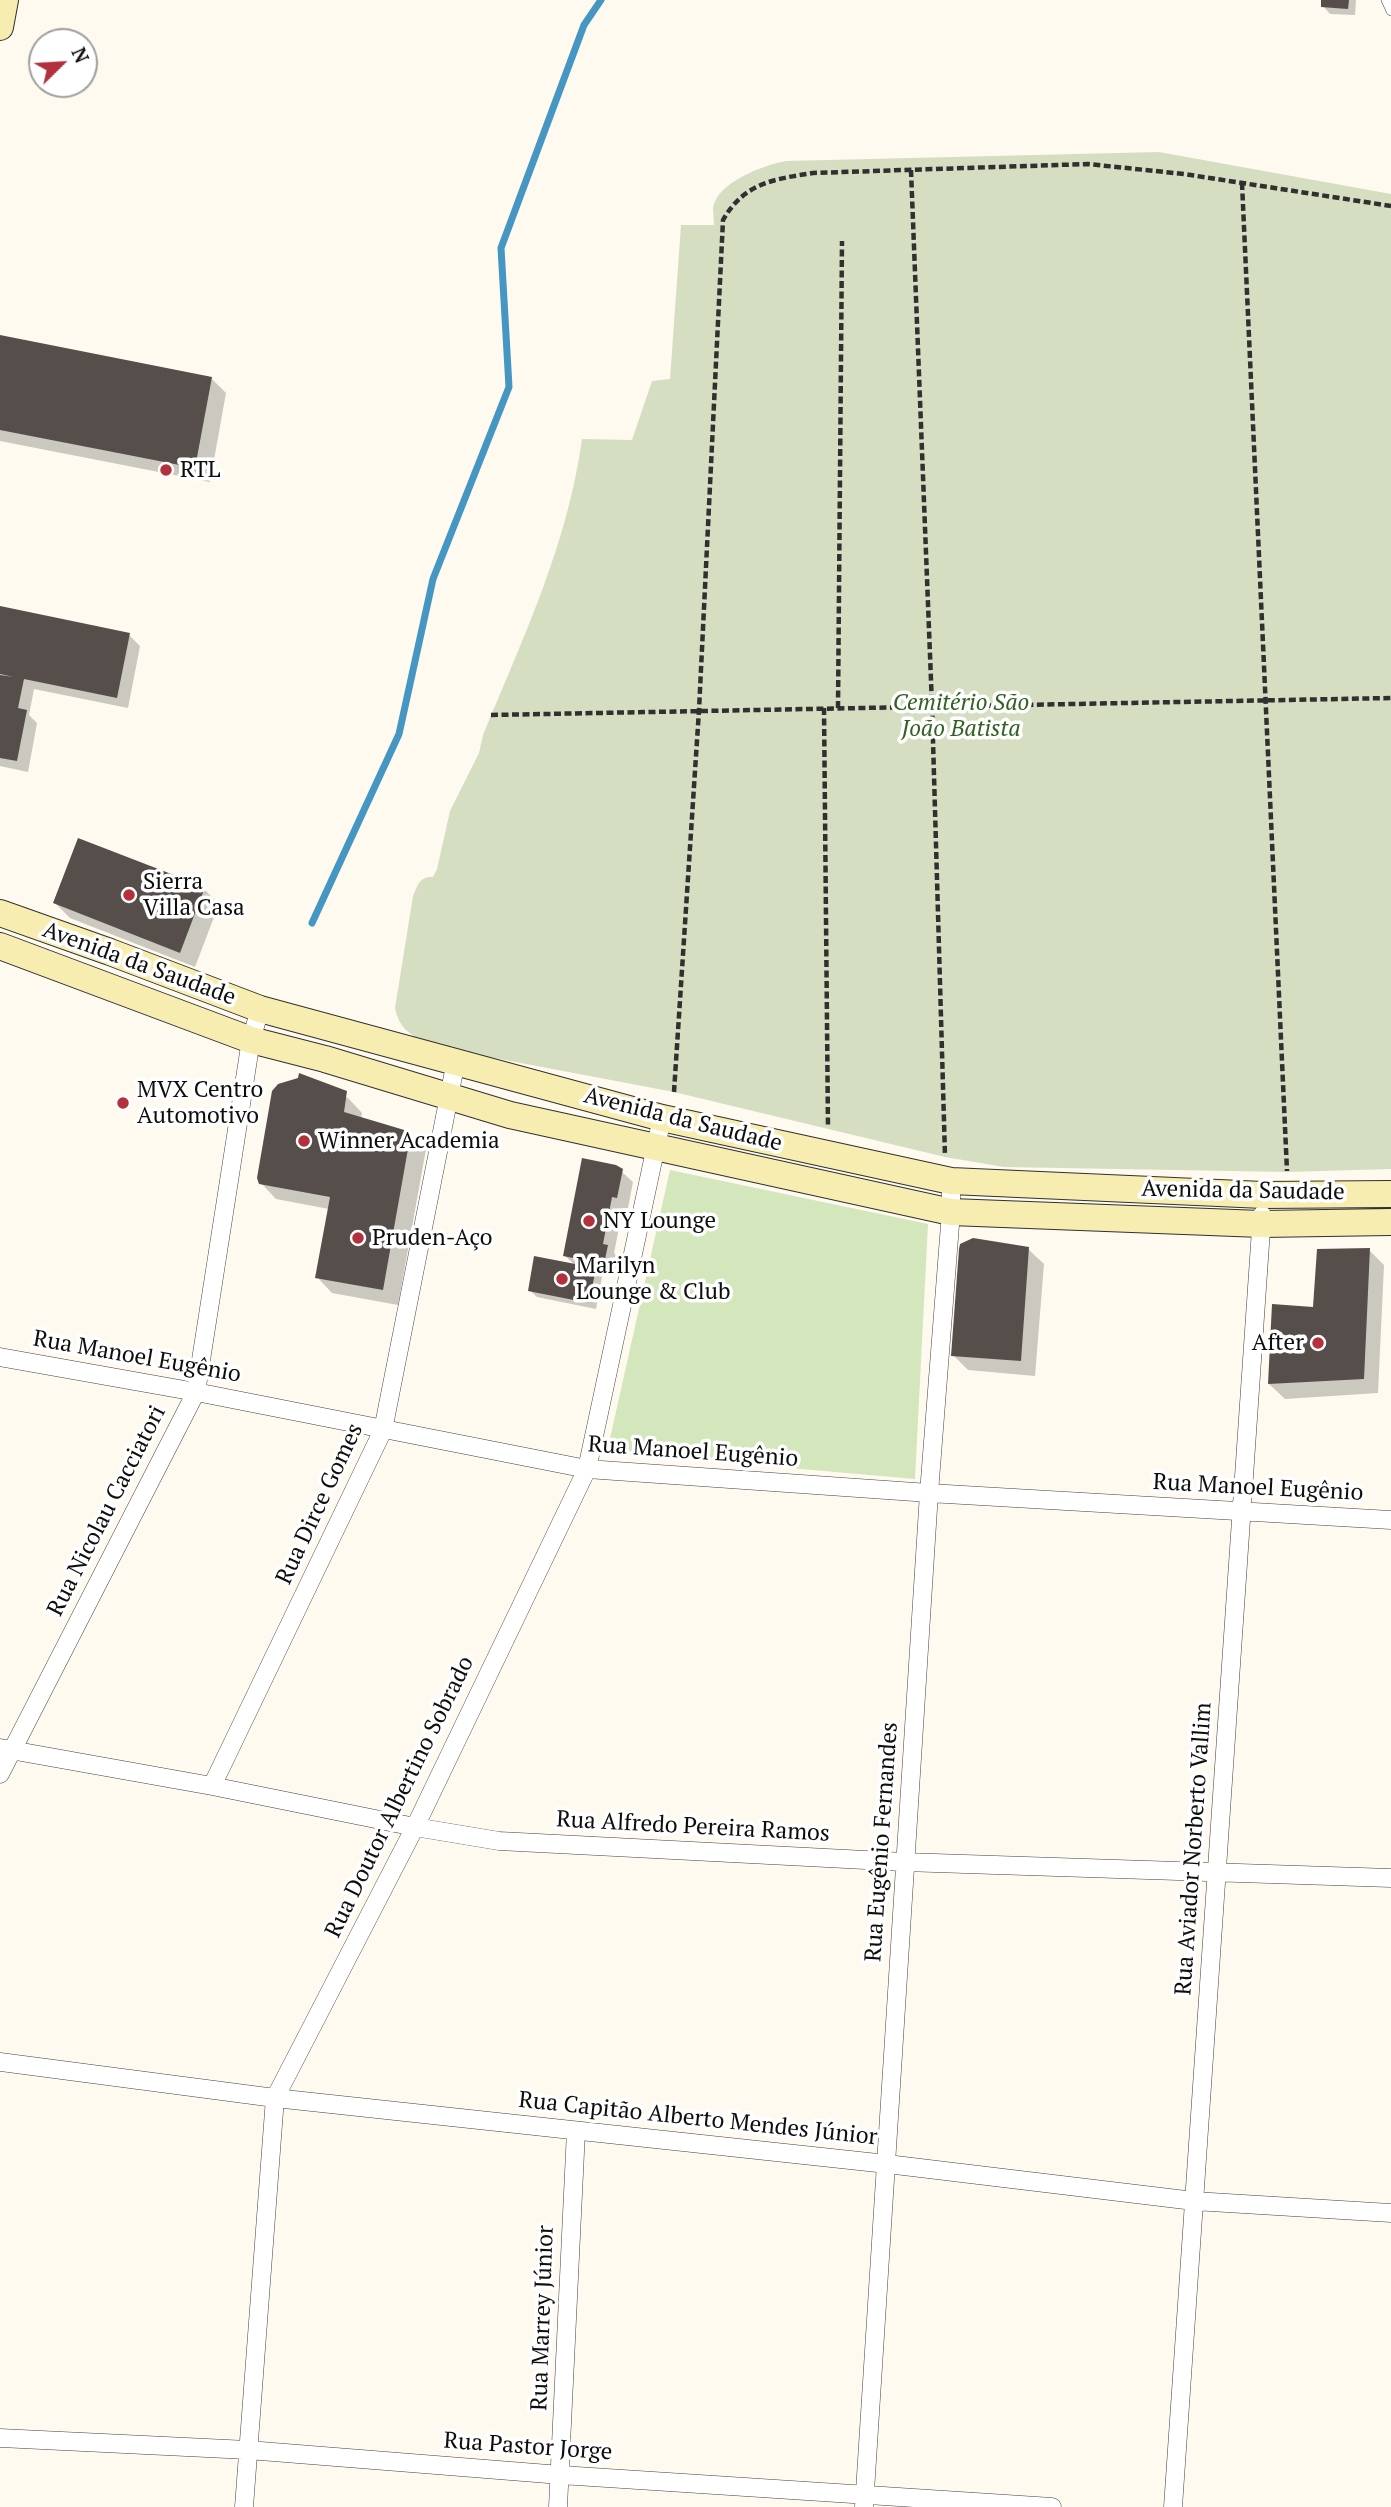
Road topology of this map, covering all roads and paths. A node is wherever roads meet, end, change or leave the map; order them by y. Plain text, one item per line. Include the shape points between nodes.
1 (5, 0) edge
2 (1386, 0) edge
3 (1391, 11) edge
4 (0, 27) edge
5 (911, 170) junction
6 (1242, 183) junction
7 (1391, 206) edge
8 (842, 241) dead end
9 (1391, 698) edge
10 (1265, 701) junction
11 (932, 706) junction
12 (824, 708) junction
13 (838, 708) junction
14 (699, 710) junction
15 (491, 715) dead end
16 (0, 913) edge
17 (0, 946) edge
18 (110, 951) junction
19 (107, 986) junction
20 (260, 1009) junction
21 (251, 1040) junction
22 (456, 1061) junction
23 (674, 1092) dead end
24 (450, 1097) junction
25 (662, 1118) junction
26 (828, 1128) dead end
27 (655, 1147) junction
28 (948, 1169) junction
29 (1287, 1172) dead end
30 (1391, 1194) edge
31 (1264, 1195) junction
32 (951, 1212) junction
33 (1391, 1222) edge
34 (1261, 1224) junction
35 (0, 1357) edge
36 (196, 1392) junction
37 (383, 1430) junction
38 (587, 1469) junction
39 (929, 1493) junction
40 (1241, 1511) junction
41 (1391, 1520) edge
42 (6, 1749) edge
43 (0, 1774) edge
44 (212, 1786) junction
45 (415, 1827) junction
46 (904, 1862) junction
47 (1218, 1872) junction
48 (1391, 1878) edge
49 (0, 2063) edge
50 (275, 2098) junction
51 (576, 2132) junction
52 (887, 2164) junction
53 (1194, 2201) junction
54 (1391, 2213) edge
55 (0, 2438) edge
56 (248, 2450) junction
57 (561, 2475) junction
58 (864, 2501) edge
59 (244, 2507) edge
60 (558, 2507) edge
61 (1052, 2507) edge
62 (1173, 2507) edge

1 - 4 street
2 - 3 lane
5 - 6 path via 1088,164
5 - 11 path
5 - 14 path via 775,179 747,191 723,220
6 - 7 path
6 - 10 path
8 - 13 path
9 - 10 path
10 - 11 path
10 - 29 path
11 - 13 path
11 - 28 path
12 - 13 path
12 - 14 path
12 - 26 path
14 - 15 path
14 - 23 path
16 - 18 street, Avenida da Saudade
17 - 19 street, Avenida da Saudade
18 - 19 street
18 - 20 street, Avenida da Saudade
19 - 21 street, Avenida da Saudade
20 - 21 street, Rua Nicolau Cacciatori
20 - 22 street, Avenida da Saudade
21 - 24 street, Avenida da Saudade
21 - 36 street, Rua Nicolau Cacciatori
22 - 24 street, Rua Dirce Gomes
22 - 25 street, Avenida da Saudade
24 - 27 street, Avenida da Saudade
24 - 37 street, Rua Dirce Gomes
25 - 27 street, Rua Doutor Albertino Sobrado
25 - 28 street, Avenida da Saudade
27 - 32 street, Avenida da Saudade
27 - 38 street, Rua Doutor Albertino Sobrado
28 - 31 street, Avenida da Saudade
28 - 32 street, Rua Eugênio Fernandes
30 - 31 street, Avenida da Saudade
31 - 34 street, Rua Aviador Norberto Vallim
32 - 34 street, Avenida da Saudade
32 - 39 street, Rua Eugênio Fernandes
33 - 34 street, Avenida da Saudade
34 - 40 street, Rua Aviador Norberto Vallim
35 - 36 street, Rua Manoel Eugênio
36 - 37 street, Rua Manoel Eugênio
36 - 42 street, Rua Nicolau Cacciatori
37 - 38 street, Rua Manoel Eugênio
37 - 44 street, Rua Dirce Gomes
38 - 39 street, Rua Manoel Eugênio
38 - 45 street, Rua Doutor Albertino Sobrado
39 - 40 street, Rua Manoel Eugênio
39 - 46 street, Rua Eugênio Fernandes
40 - 41 street, Rua Manoel Eugênio
40 - 47 street, Rua Aviador Norberto Vallim
42 - 43 street, Rua Nicolau Cacciatori
42 - 44 street, Rua Alfredo Pereira Ramos
44 - 45 street, Rua Alfredo Pereira Ramos
45 - 46 street, Rua Alfredo Pereira Ramos via 499,1840
45 - 50 street, Rua Doutor Albertino Sobrado
46 - 47 street, Rua Alfredo Pereira Ramos
46 - 52 street, Rua Eugênio Fernandes
47 - 48 street, Rua Alfredo Pereira Ramos
47 - 53 street, Rua Aviador Norberto Vallim
49 - 50 street, Rua Capitão Alberto Mendes Júnior
50 - 51 street, Rua Capitão Alberto Mendes Júnior
50 - 56 street, Rua Doutor Albertino Sobrado
51 - 52 street, Rua Capitão Alberto Mendes Júnior
51 - 57 street, Rua Marrey Júnior
52 - 53 street, Rua Capitão Alberto Mendes Júnior
52 - 58 street, Rua Eugênio Fernandes
53 - 54 street, Rua Capitão Alberto Mendes Júnior
53 - 62 street, Rua Aviador Norberto Vallim
55 - 56 street, Rua Pastor Jorge
56 - 57 street, Rua Pastor Jorge
56 - 59 street, Rua Doutor Albertino Sobrado
57 - 58 street, Rua Pastor Jorge
57 - 60 street, Rua Marrey Júnior
58 - 61 street, Rua Pastor Jorge

